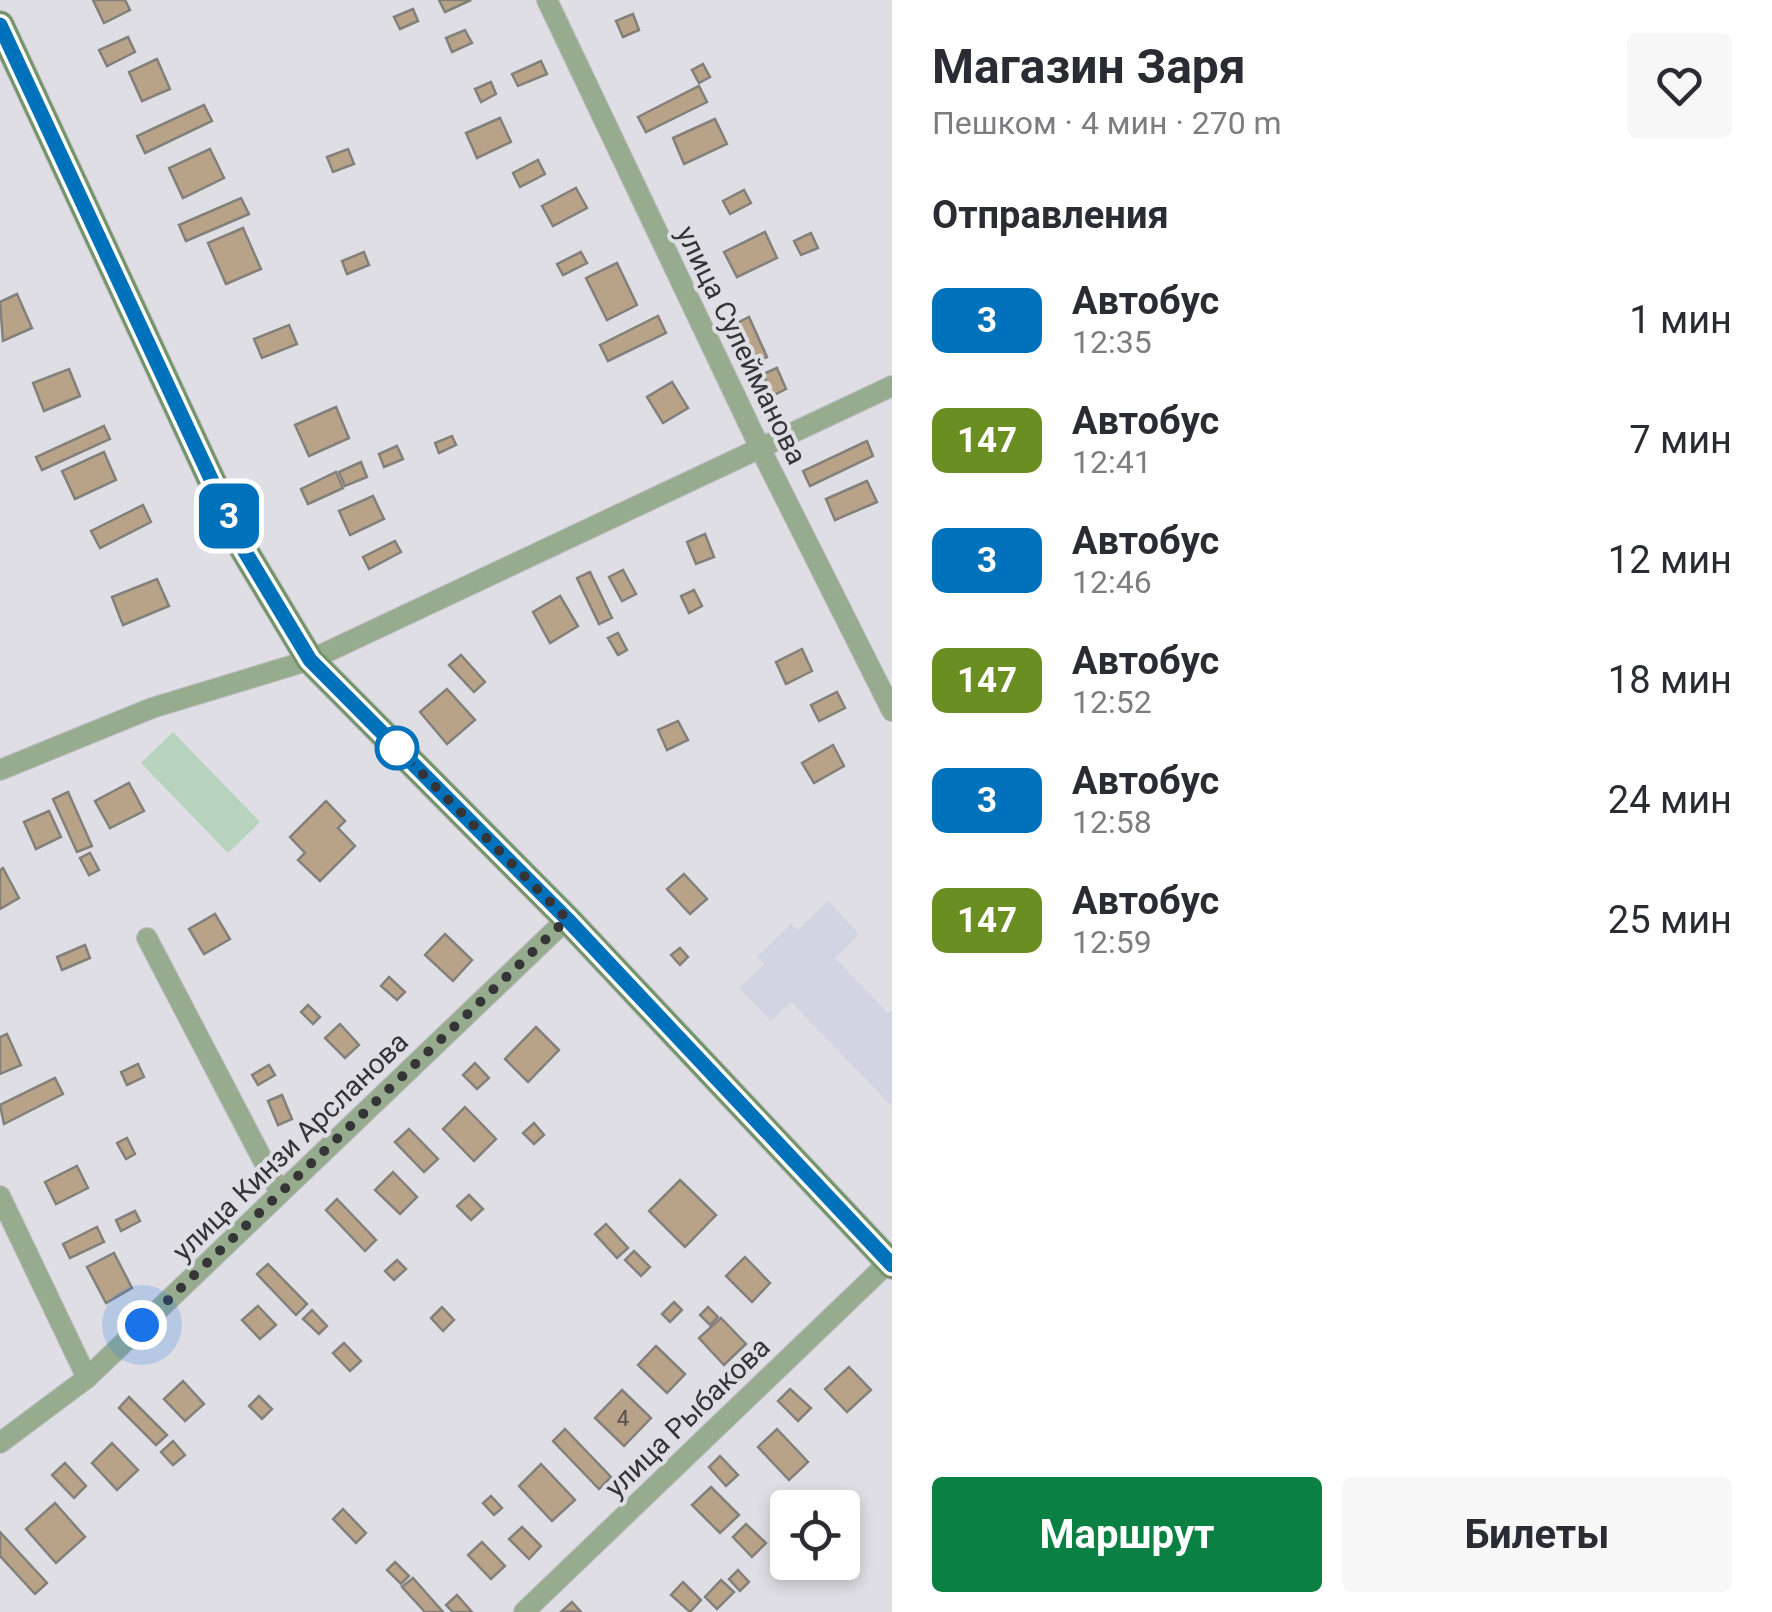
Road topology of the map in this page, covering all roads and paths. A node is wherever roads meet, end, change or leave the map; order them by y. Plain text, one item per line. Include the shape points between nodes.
1 (547, 0) edge
2 (0, 25) edge
3 (892, 386) edge
4 (761, 450) junction
5 (310, 660) junction
6 (892, 711) edge
7 (0, 770) edge
8 (567, 919) junction
9 (147, 938) dead end
10 (280, 1194) junction
11 (0, 1196) edge
12 (890, 1264) edge
13 (88, 1378) junction
14 (0, 1443) edge
15 (524, 1612) edge

1 - 4 street, улица Сулейманова
2 - 5 main road via 244,550
3 - 4 street
4 - 5 street
4 - 6 street, улица Сулейманова
5 - 7 street via 152,708
5 - 8 main road
8 - 10 street, улица Кинзи Арсланова
8 - 12 main road
9 - 10 street
10 - 13 street, улица Кинзи Арсланова
11 - 13 street
12 - 15 street, улица Рыбакова
13 - 14 street, улица Кинзи Арсланова

